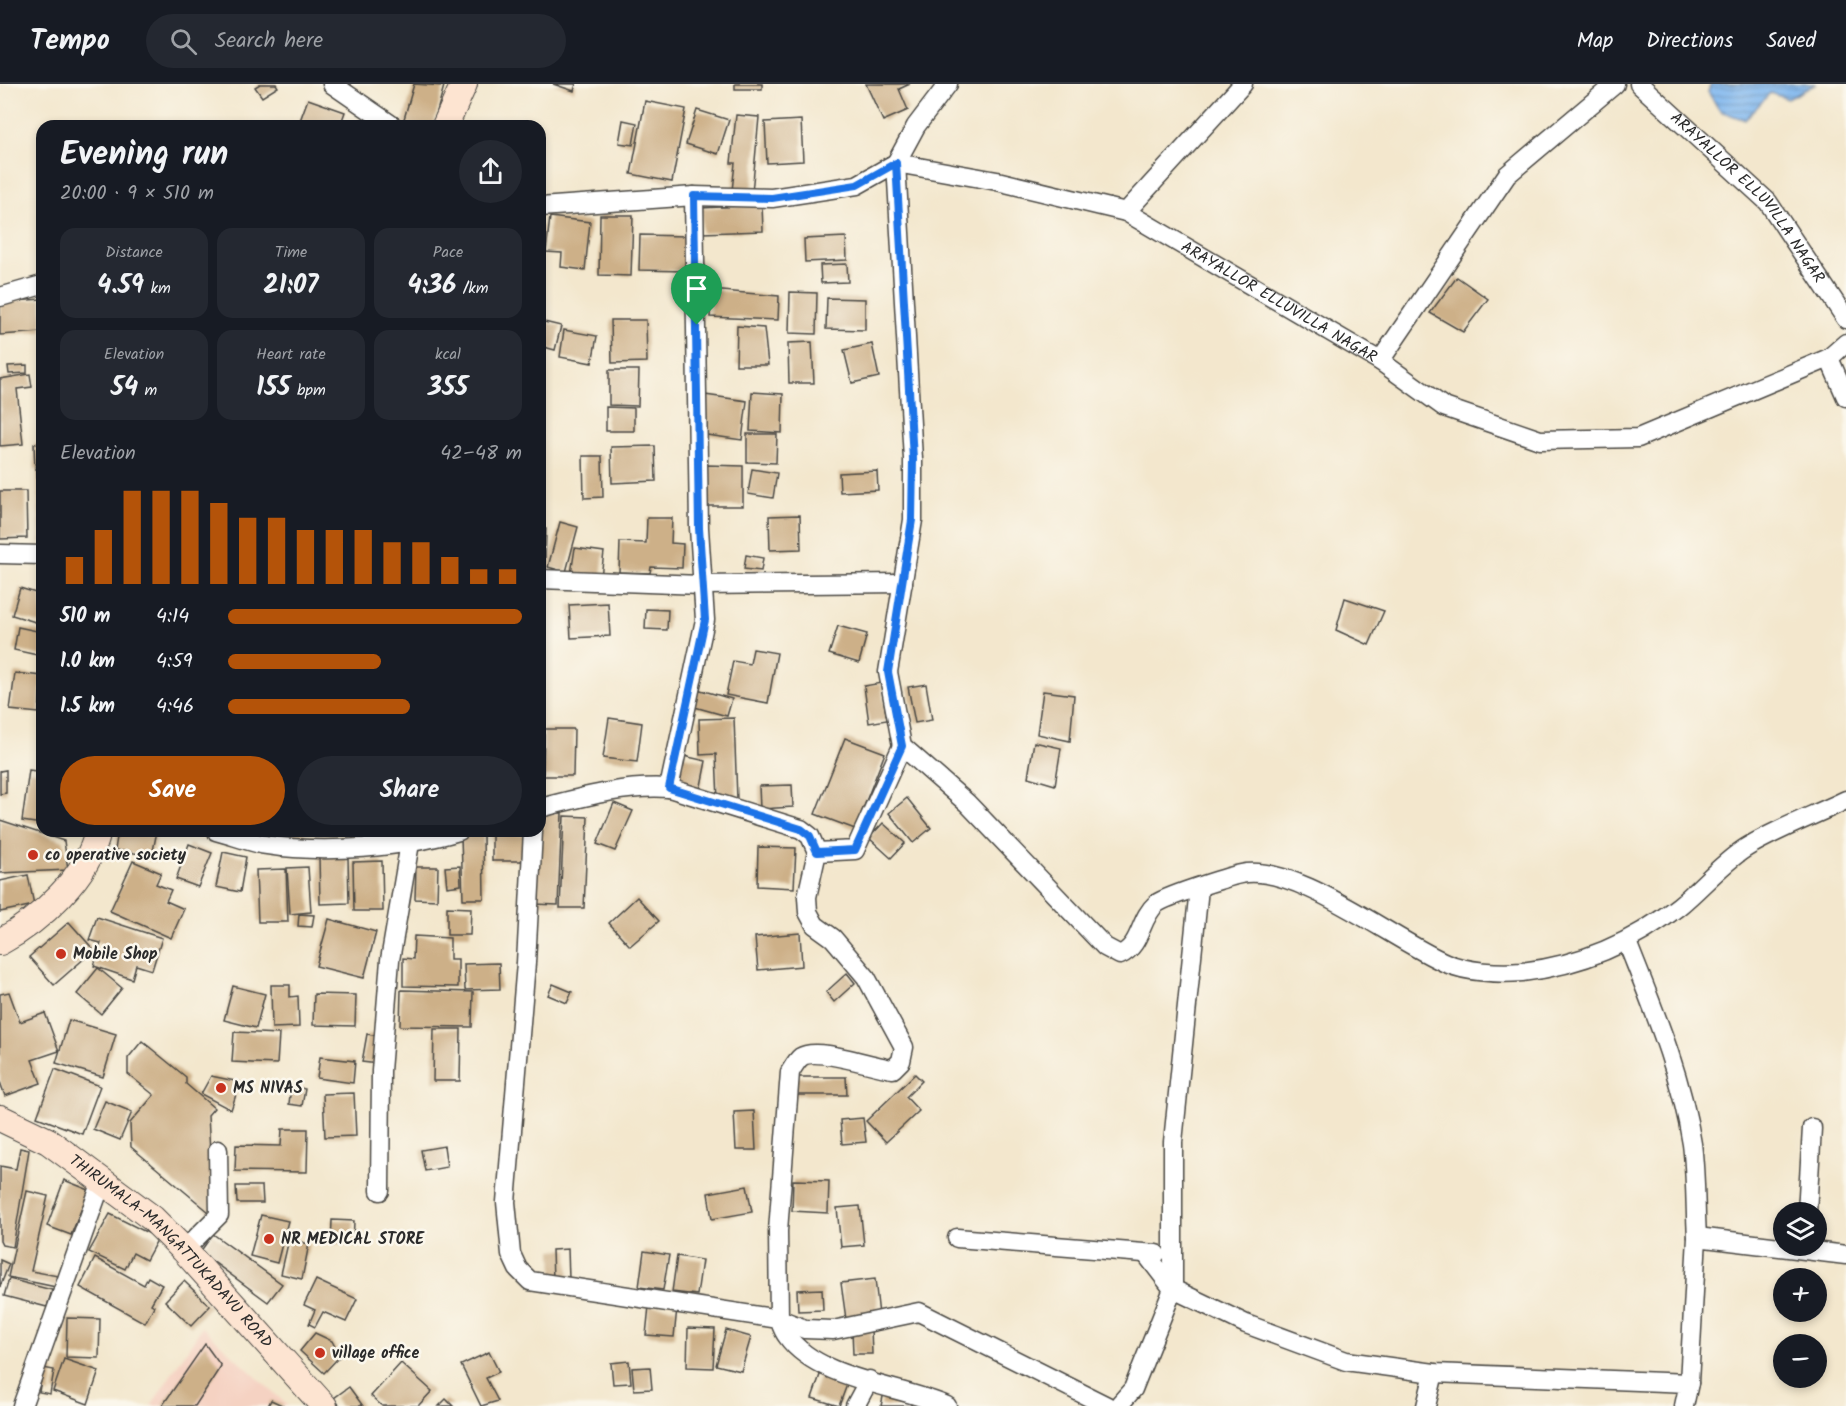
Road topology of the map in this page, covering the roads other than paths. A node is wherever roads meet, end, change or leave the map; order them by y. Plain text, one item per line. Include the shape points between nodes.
1 (332, 84) edge
2 (464, 84) edge
3 (948, 84) edge
4 (1243, 84) edge
5 (1615, 84) edge
6 (1639, 84) edge
7 (384, 120) edge
8 (448, 120) edge
9 (896, 163) junction
10 (694, 196) junction
11 (546, 207) edge
12 (1126, 212) junction
13 (36, 287) edge
14 (0, 297) edge
15 (1846, 320) edge
16 (1846, 343) edge
17 (1829, 358) junction
18 (1380, 361) junction
19 (1846, 397) edge
20 (0, 554) edge
21 (36, 555) edge
22 (546, 579) edge
23 (903, 583) junction
24 (701, 585) junction
25 (902, 746) junction
26 (669, 788) junction
27 (1846, 800) edge
28 (546, 806) edge
29 (96, 837) edge
30 (237, 837) edge
31 (434, 837) edge
32 (533, 837) edge
33 (410, 843) junction
34 (817, 852) junction
35 (1199, 888) junction
36 (0, 942) edge
37 (1627, 942) junction
38 (0, 1119) edge
39 (1812, 1128) dead end
40 (218, 1150) dead end
41 (102, 1181) junction
42 (380, 1191) dead end
43 (1808, 1202) edge
44 (1697, 1237) junction
45 (957, 1238) dead end
46 (1773, 1244) edge
47 (184, 1250) junction
48 (1827, 1251) edge
49 (1146, 1254) junction
50 (1173, 1255) junction
51 (1846, 1255) edge
52 (1173, 1289) junction
53 (779, 1319) junction
54 (1434, 1373) junction
55 (869, 1380) junction
56 (1689, 1383) junction
57 (22, 1406) edge
58 (324, 1406) edge
59 (855, 1406) edge
60 (947, 1406) edge
61 (1107, 1406) edge
62 (1118, 1406) edge
63 (1426, 1406) edge
64 (1684, 1406) edge

1 - 7 street
2 - 8 main road
3 - 9 street via 916,126
4 - 12 street
5 - 18 street, ARAYALLOR ELLUVILLA NAGAR via 1507,175
6 - 15 street, ARAYALLOR ELLUVILLA NAGAR via 1768,202
9 - 10 street via 857,185 772,198
9 - 12 street, ARAYALLOR ELLUVILLA NAGAR via 997,181
9 - 23 street via 913,459 912,520
10 - 11 street
10 - 24 street
12 - 18 street, ARAYALLOR ELLUVILLA NAGAR
13 - 14 street
16 - 17 street
17 - 18 street via 1638,438 1540,440 1444,407
17 - 19 street
20 - 21 street
22 - 24 street
23 - 24 street
23 - 25 street via 888,672
24 - 26 street via 705,620
25 - 34 street via 855,850
25 - 35 street via 967,803 1112,952 1120,955 1129,951 1157,903
26 - 28 street via 606,791
26 - 34 street via 801,829 810,836
27 - 37 street via 1744,849 1678,906
29 - 36 main road via 81,874 21,931
30 - 33 street via 266,845 348,849
31 - 33 street
32 - 53 street via 506,1202 511,1254 518,1269 530,1281
33 - 42 street via 390,960 381,1071
34 - 53 street via 807,897 808,912 815,925 833,938 866,977 904,1047 901,1061 893,1069 816,1052 801,1057 790,1072 778,1231
35 - 37 street via 1242,873 1294,880 1447,963 1485,971 1531,970 1595,956
35 - 50 street via 1173,1142
37 - 44 street via 1667,1041 1681,1092 1692,1146
38 - 41 main road, THIRUMALA-MANGATTUKADAVU ROAD via 48,1141
39 - 43 street
40 - 47 street via 219,1215
41 - 47 main road, THIRUMALA-MANGATTUKADAVU ROAD via 152,1218
41 - 57 street
44 - 46 street
44 - 56 street
45 - 49 street
47 - 58 main road, THIRUMALA-MANGATTUKADAVU ROAD
48 - 51 street
49 - 50 street
49 - 52 street
50 - 52 street
52 - 54 street via 1246,1324 1346,1361
52 - 62 street via 1133,1389
53 - 55 street via 786,1335 806,1355 823,1366
53 - 61 street via 806,1329 833,1330 919,1312
54 - 56 street
54 - 63 street
55 - 59 street
55 - 60 street
56 - 64 street

